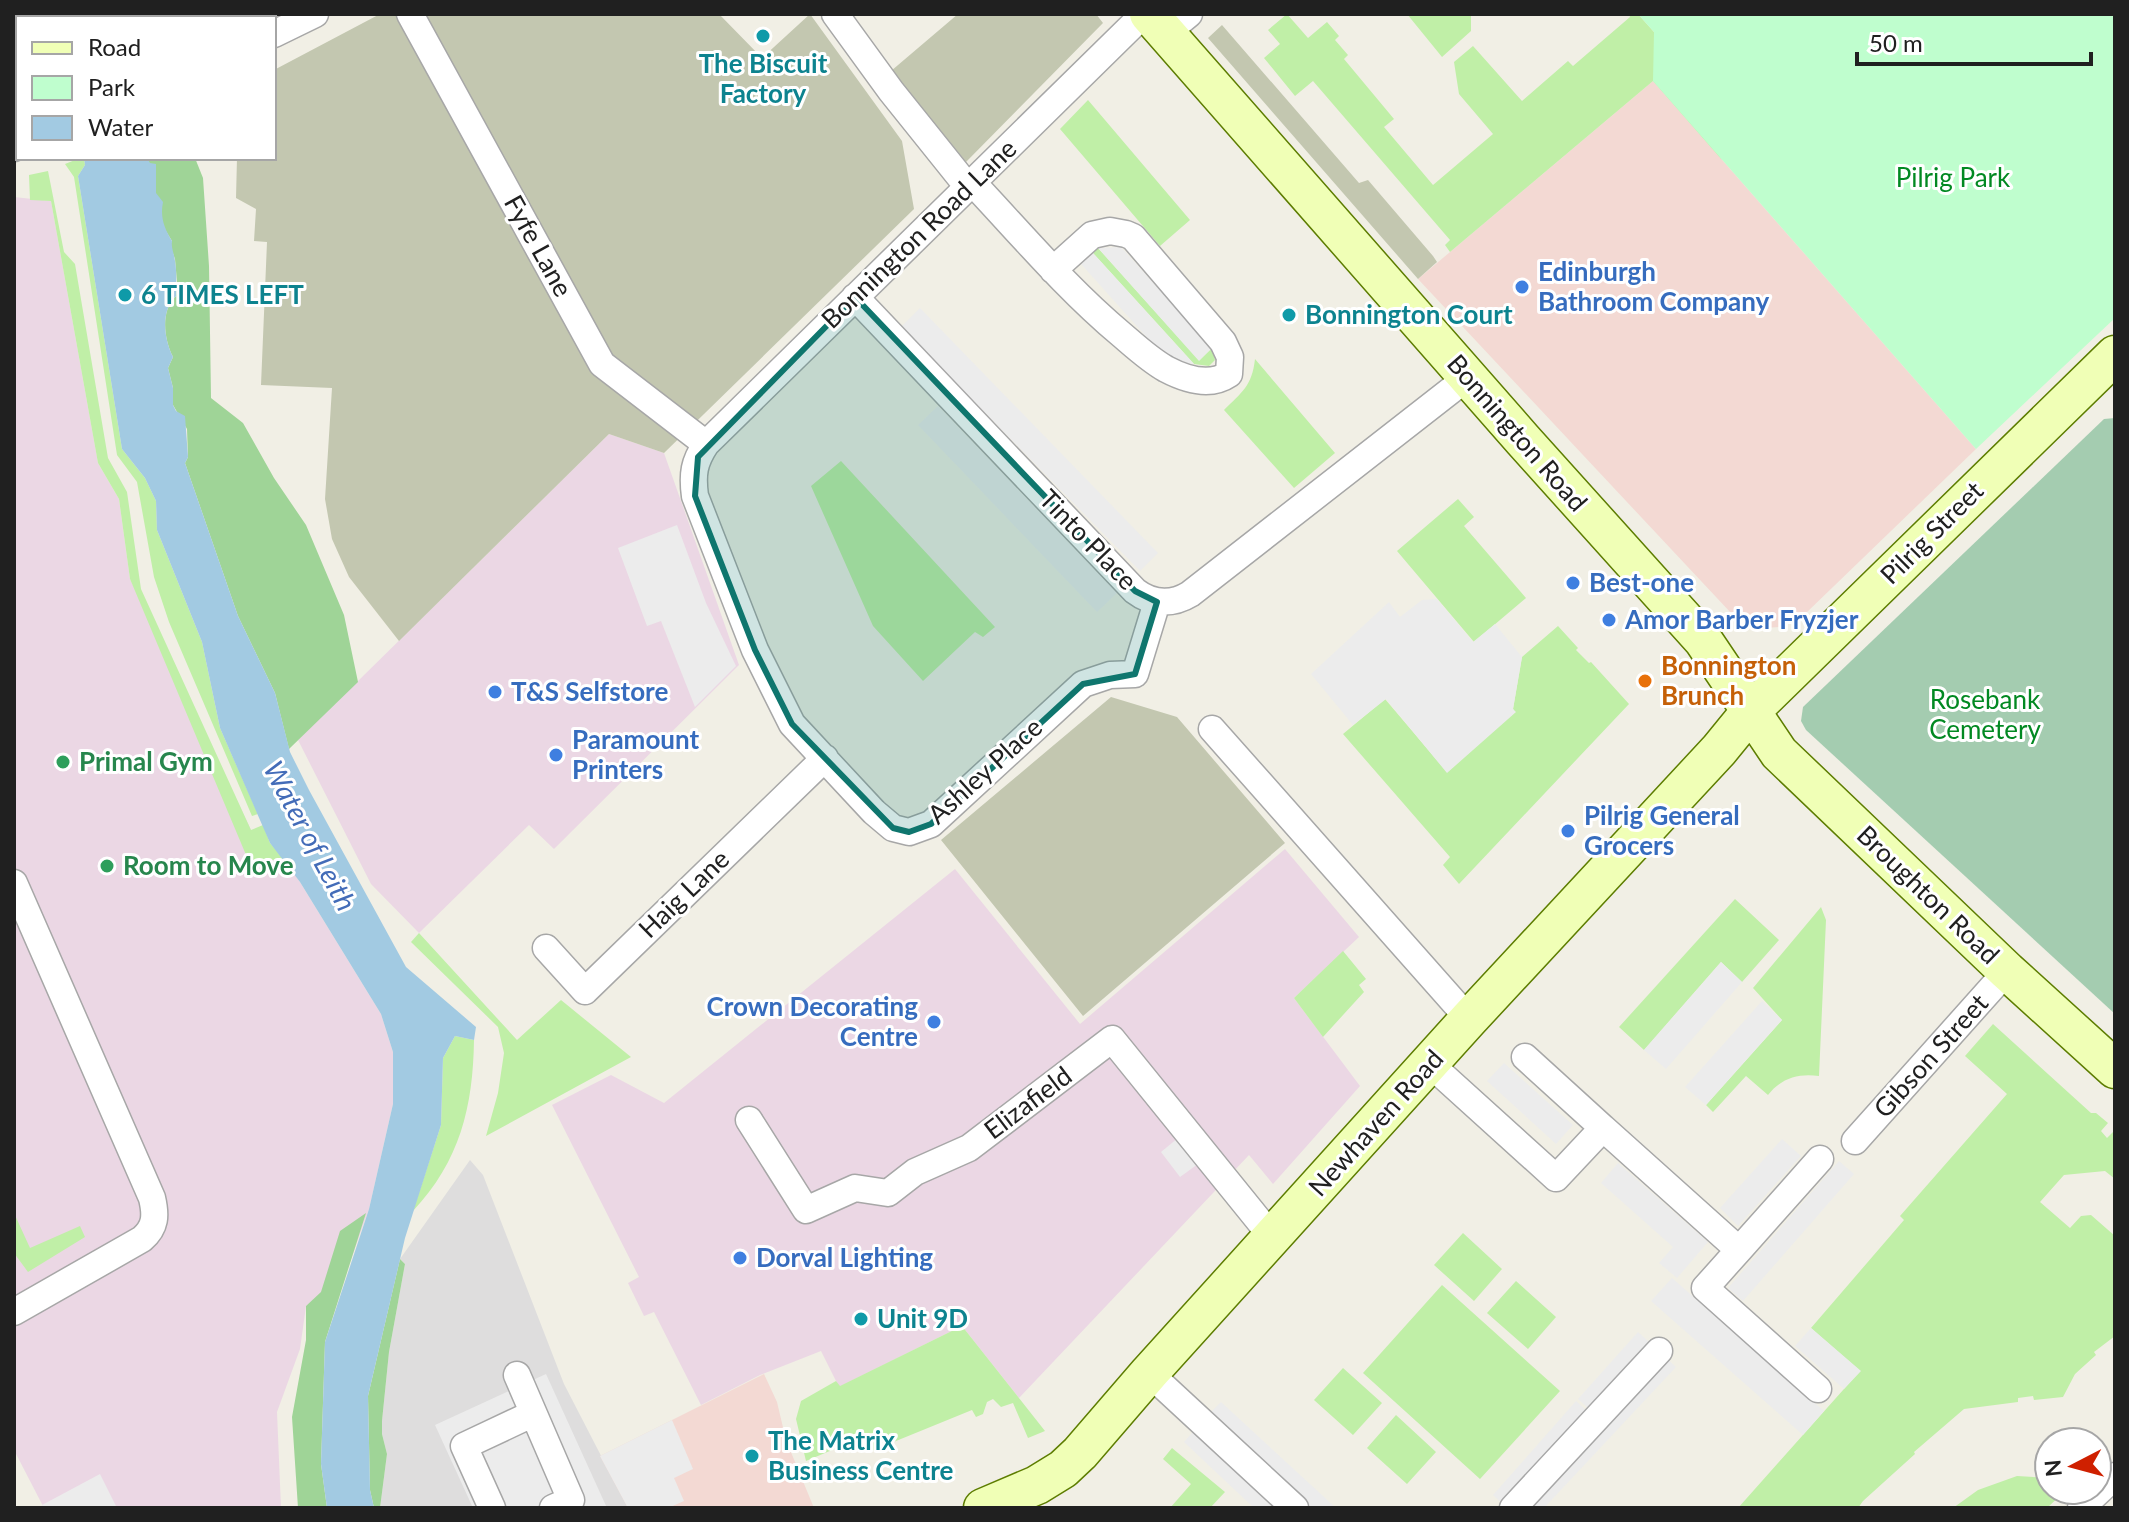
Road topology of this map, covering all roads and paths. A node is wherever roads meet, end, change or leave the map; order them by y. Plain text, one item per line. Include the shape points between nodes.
1 (315, 14) edge
2 (410, 14) edge
3 (835, 14) edge
4 (1162, 19) edge
5 (276, 33) edge
6 (970, 184) junction
7 (1053, 270) junction
8 (855, 297) junction
9 (2115, 355) edge
10 (1468, 377) junction
11 (702, 450) junction
12 (1157, 602) junction
13 (1750, 712) junction
14 (1212, 729) dead end
15 (825, 758) junction
16 (14, 883) edge
17 (546, 948) dead end
18 (2007, 971) junction
19 (1469, 1019) junction
20 (1525, 1057) dead end
21 (1430, 1064) junction
22 (2115, 1069) edge
23 (749, 1120) dead end
24 (1603, 1128) junction
25 (1855, 1141) dead end
26 (1820, 1159) dead end
27 (1273, 1238) junction
28 (1739, 1250) junction
29 (14, 1312) edge
30 (1659, 1351) dead end
31 (1149, 1373) junction
32 (517, 1375) dead end
33 (1818, 1389) dead end
34 (532, 1414) junction
35 (2115, 1476) edge
36 (1043, 1497) edge
37 (492, 1508) edge
38 (553, 1508) edge
39 (983, 1508) edge
40 (1295, 1508) edge
41 (1513, 1508) edge
42 (2081, 1508) edge

1 - 5 street
2 - 11 street, Fyfe Lane via 602,364
3 - 6 street via 891,91
4 - 6 street, Bonnington Road Lane
4 - 10 street, Bonnington Road
6 - 7 street
6 - 8 street, Bonnington Road Lane
7 - 7 street via 1163,367 1209,381 1229,374 1230,357 1223,342 1133,237 1110,231 1092,235
8 - 11 street, Bonnington Road Lane
8 - 12 street, Tinto Place via 1135,591
9 - 13 street, Pilrig Street
10 - 12 street, Tinto Place via 1190,594
10 - 13 street, Bonnington Road via 1703,640
11 - 15 street, Ashley Place via 692,473 695,496 755,650 792,724
12 - 15 street, Ashley Place via 1135,674 1083,684 931,824 909,832 893,828
13 - 18 street, Broughton Road via 1779,753
13 - 19 street, Newhaven Road
14 - 19 street
15 - 17 street, Haig Lane via 585,991
16 - 29 street via 152,1198 155,1217 142,1239
18 - 22 street, Broughton Road
18 - 25 street, Gibson Street
19 - 21 street, Newhaven Road
20 - 24 street
21 - 24 street via 1556,1178
21 - 27 street, Newhaven Road
23 - 27 street, Elizafield via 806,1210 855,1188 888,1193 915,1172 969,1148 1112,1039
24 - 28 street
26 - 28 street
27 - 31 street, Newhaven Road
28 - 33 street via 1705,1288
30 - 41 street
31 - 36 street, Newhaven Road
31 - 40 street
32 - 34 street
34 - 37 street via 464,1446
34 - 38 street via 571,1500
35 - 42 street
36 - 39 street, Newhaven Road

